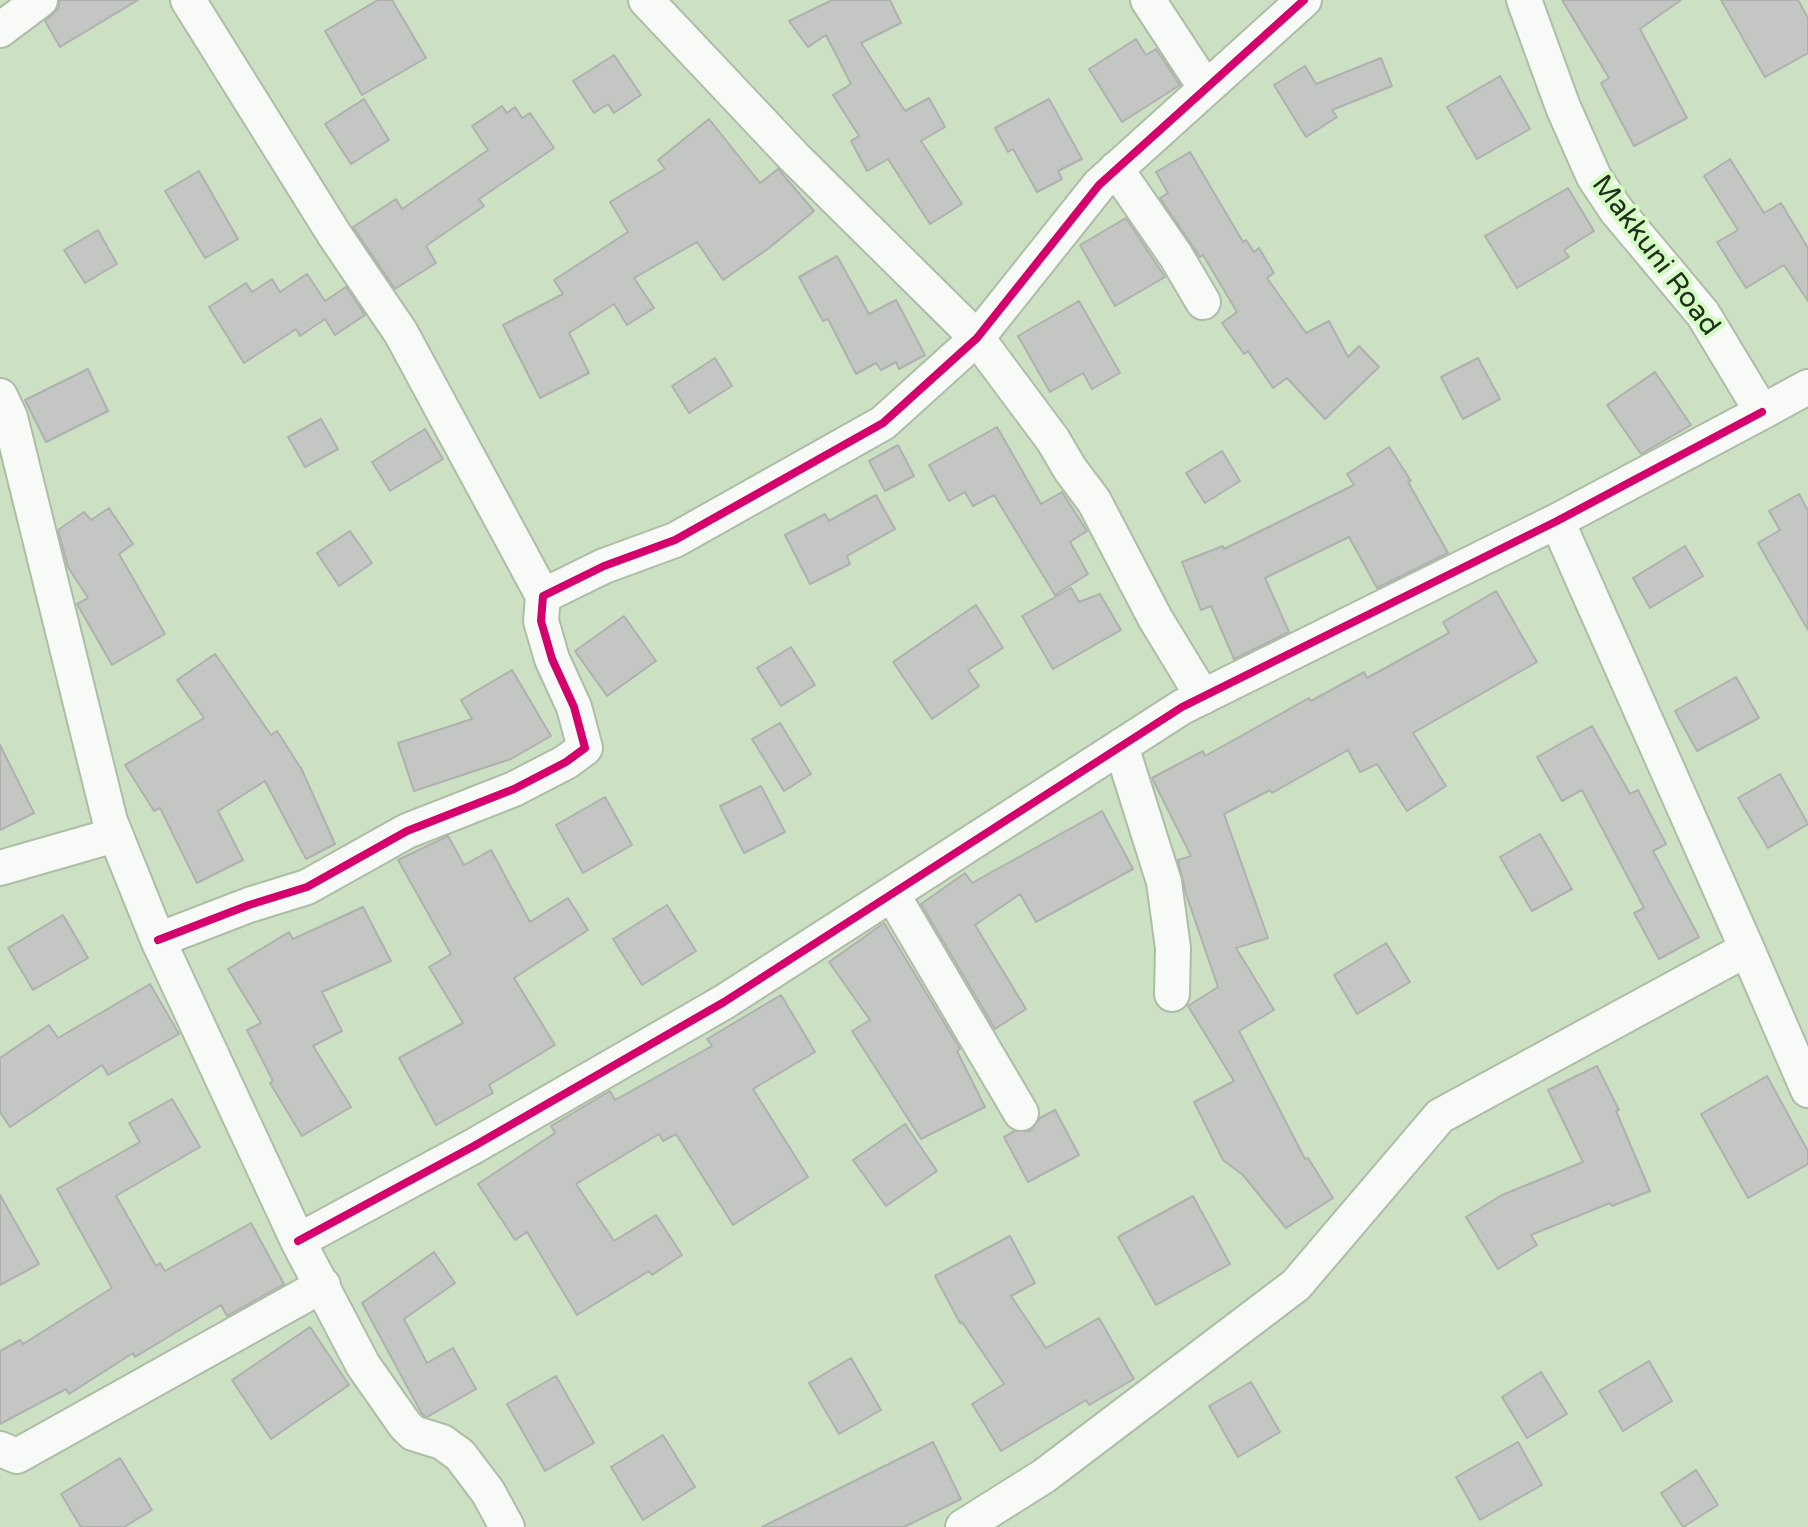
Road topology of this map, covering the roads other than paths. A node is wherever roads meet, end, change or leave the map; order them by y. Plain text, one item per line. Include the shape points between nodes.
1 (40, 0) edge
2 (188, 0) edge
3 (646, 0) edge
4 (1148, 0) edge
5 (1304, 0) edge
6 (1524, 0) edge
7 (0, 30) edge
8 (1205, 87) junction
9 (1116, 169) junction
10 (1203, 302) dead end
11 (977, 338) junction
12 (1808, 387) edge
13 (0, 396) edge
14 (1762, 412) junction
15 (1557, 521) junction
16 (543, 596) junction
17 (1203, 697) junction
18 (1121, 746) junction
19 (115, 835) junction
20 (0, 868) edge
21 (892, 894) junction
22 (158, 940) junction
23 (1747, 949) junction
24 (1172, 994) dead end
25 (1808, 1090) edge
26 (1021, 1113) dead end
27 (298, 1241) junction
28 (323, 1285) junction
29 (0, 1449) edge
30 (507, 1527) edge
31 (963, 1527) edge

1 - 7 street
2 - 16 street via 401,333
3 - 11 street via 795,158
4 - 8 street
5 - 8 street
6 - 14 street, Makkuni Road via 1594,177 1703,314
8 - 9 street
9 - 10 street
9 - 11 street
11 - 16 street via 883,423 675,540
11 - 17 street via 1094,501
12 - 14 street
13 - 19 street via 10,417
14 - 15 street
15 - 17 street
15 - 23 street
16 - 22 street via 541,621 585,748 514,789 407,831 307,887
17 - 18 street
18 - 21 street
18 - 24 street via 1164,882 1173,948
19 - 20 street
19 - 22 street
21 - 26 street
21 - 27 street via 724,1002
22 - 27 street
23 - 25 street
23 - 31 street via 1440,1116 1296,1285 1044,1476
27 - 28 street
28 - 29 street via 17,1456
28 - 30 street via 363,1365 405,1425 460,1455

